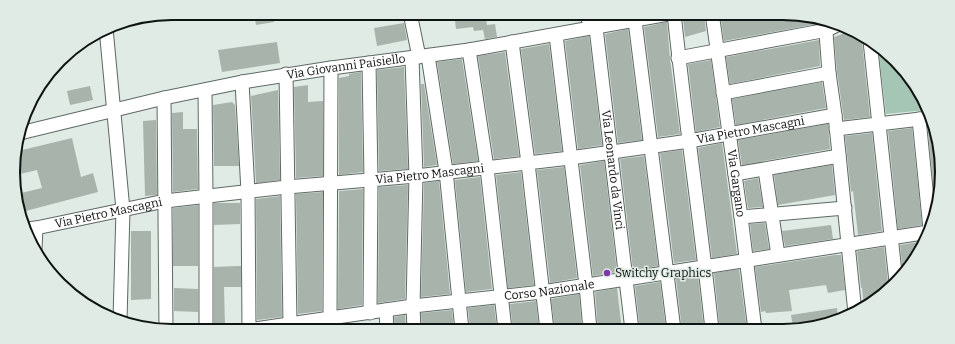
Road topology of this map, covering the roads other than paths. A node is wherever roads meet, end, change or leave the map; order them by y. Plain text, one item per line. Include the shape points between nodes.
1 (412, 20) edge
2 (589, 20) edge
3 (622, 20) edge
4 (635, 20) edge
5 (675, 20) edge
6 (713, 20) edge
7 (825, 26) edge
8 (830, 27) edge
9 (596, 28) junction
10 (107, 35) edge
11 (556, 35) junction
12 (512, 42) junction
13 (871, 48) edge
14 (469, 50) junction
15 (717, 50) junction
16 (420, 57) junction
17 (678, 58) junction
18 (369, 63) junction
19 (331, 68) junction
20 (829, 73) junction
21 (286, 74) junction
22 (242, 82) junction
23 (205, 90) junction
24 (723, 94) junction
25 (164, 98) junction
26 (114, 111) junction
27 (835, 115) junction
28 (924, 119) edge
29 (879, 123) junction
30 (836, 128) junction
31 (25, 132) edge
32 (730, 134) junction
33 (689, 142) junction
34 (651, 146) junction
35 (611, 152) junction
36 (839, 156) junction
37 (570, 158) junction
38 (528, 163) junction
39 (487, 168) junction
40 (765, 170) junction
41 (446, 171) junction
42 (736, 174) junction
43 (410, 176) junction
44 (371, 180) junction
45 (331, 183) junction
46 (287, 187) junction
47 (248, 192) junction
48 (206, 196) junction
49 (165, 201) junction
50 (845, 208) junction
51 (123, 210) junction
52 (929, 214) edge
53 (772, 215) junction
54 (741, 218) junction
55 (31, 228) edge
56 (922, 233) edge
57 (892, 238) junction
58 (848, 244) junction
59 (778, 255) junction
60 (747, 261) junction
61 (706, 266) junction
62 (666, 273) junction
63 (895, 274) edge
64 (627, 279) junction
65 (586, 284) junction
66 (542, 292) junction
67 (501, 296) junction
68 (459, 301) junction
69 (413, 306) junction
70 (854, 306) edge
71 (386, 310) junction
72 (370, 313) junction
73 (120, 315) edge
74 (330, 319) junction
75 (290, 323) junction
76 (166, 324) edge
77 (206, 324) edge
78 (245, 324) edge
79 (284, 324) edge
80 (387, 324) edge
81 (414, 324) edge
82 (461, 324) edge
83 (504, 324) edge
84 (546, 324) edge
85 (589, 324) edge
86 (631, 324) edge
87 (673, 324) edge
88 (711, 324) edge
89 (754, 324) edge

1 - 16 street
2 - 9 street, Via Leonardo da Vinci
3 - 9 street, Via Giovanni Paisiello
4 - 34 street
5 - 17 street
6 - 15 street, Via Gargano
7 - 15 street
8 - 20 street
9 - 11 street, Via Giovanni Paisiello
9 - 35 street, Via Leonardo da Vinci
10 - 26 street
11 - 12 street, Via Giovanni Paisiello
11 - 37 street
12 - 14 street, Via Giovanni Paisiello
12 - 38 street
13 - 29 street
14 - 16 street, Via Giovanni Paisiello
14 - 39 street
15 - 17 street
15 - 24 street, Via Gargano
16 - 18 street, Via Giovanni Paisiello
16 - 41 street
16 - 43 street
17 - 33 street
18 - 19 street, Via Giovanni Paisiello
18 - 44 street
19 - 21 street, Via Giovanni Paisiello
19 - 45 street
20 - 24 street
20 - 27 street
21 - 22 street, Via Giovanni Paisiello
21 - 46 street
22 - 23 street, Via Giovanni Paisiello
22 - 47 street
23 - 25 street, Via Giovanni Paisiello
23 - 48 street
24 - 32 street, Via Gargano
25 - 26 street, Via Giovanni Paisiello
25 - 49 street
26 - 31 street, Via Giovanni Paisiello
26 - 51 street
27 - 30 street
27 - 32 street, Via Pietro Mascagni
28 - 29 street
28 - 52 street
29 - 30 street
29 - 57 street
30 - 36 street
32 - 33 street, Via Pietro Mascagni
32 - 42 street, Via Gargano
33 - 34 street, Via Pietro Mascagni
33 - 61 street
34 - 35 street, Via Pietro Mascagni
34 - 62 street
35 - 37 street, Via Pietro Mascagni
35 - 64 street, Via Leonardo da Vinci
36 - 40 street
36 - 50 street
37 - 38 street, Via Pietro Mascagni
37 - 65 street
38 - 39 street, Via Pietro Mascagni
38 - 66 street
39 - 41 street, Via Pietro Mascagni
39 - 67 street
40 - 42 street
40 - 53 street
41 - 43 street, Via Pietro Mascagni
41 - 68 street
42 - 54 street, Via Gargano
43 - 44 street, Via Pietro Mascagni
43 - 69 street
44 - 45 street, Via Pietro Mascagni
44 - 72 street
45 - 46 street, Via Pietro Mascagni
45 - 74 street
46 - 47 street, Via Pietro Mascagni
46 - 75 street
47 - 48 street, Via Pietro Mascagni
47 - 78 street
48 - 49 street, Via Pietro Mascagni
48 - 77 street
49 - 51 street, Via Pietro Mascagni
49 - 76 street
50 - 53 street
50 - 58 street
51 - 55 street, Via Pietro Mascagni
51 - 73 street
53 - 54 street
53 - 59 street
54 - 60 street, Via Gargano
56 - 57 street, Corso Nazionale
57 - 58 street, Corso Nazionale
57 - 63 street
58 - 59 street, Corso Nazionale
58 - 70 street
59 - 60 street, Corso Nazionale
60 - 61 street, Corso Nazionale
60 - 89 street, Via Gargano
61 - 62 street, Corso Nazionale
61 - 88 street
62 - 64 street, Corso Nazionale
62 - 87 street
64 - 65 street, Corso Nazionale
64 - 86 street, Via Leonardo da Vinci
65 - 66 street, Corso Nazionale
65 - 85 street
66 - 67 street, Corso Nazionale
66 - 84 street
67 - 68 street, Corso Nazionale
67 - 83 street
68 - 69 street, Corso Nazionale
68 - 82 street
69 - 71 street, Corso Nazionale
69 - 81 street
71 - 72 street, Corso Nazionale
71 - 80 street
72 - 74 street, Corso Nazionale
74 - 75 street, Corso Nazionale
75 - 79 street, Corso Nazionale

